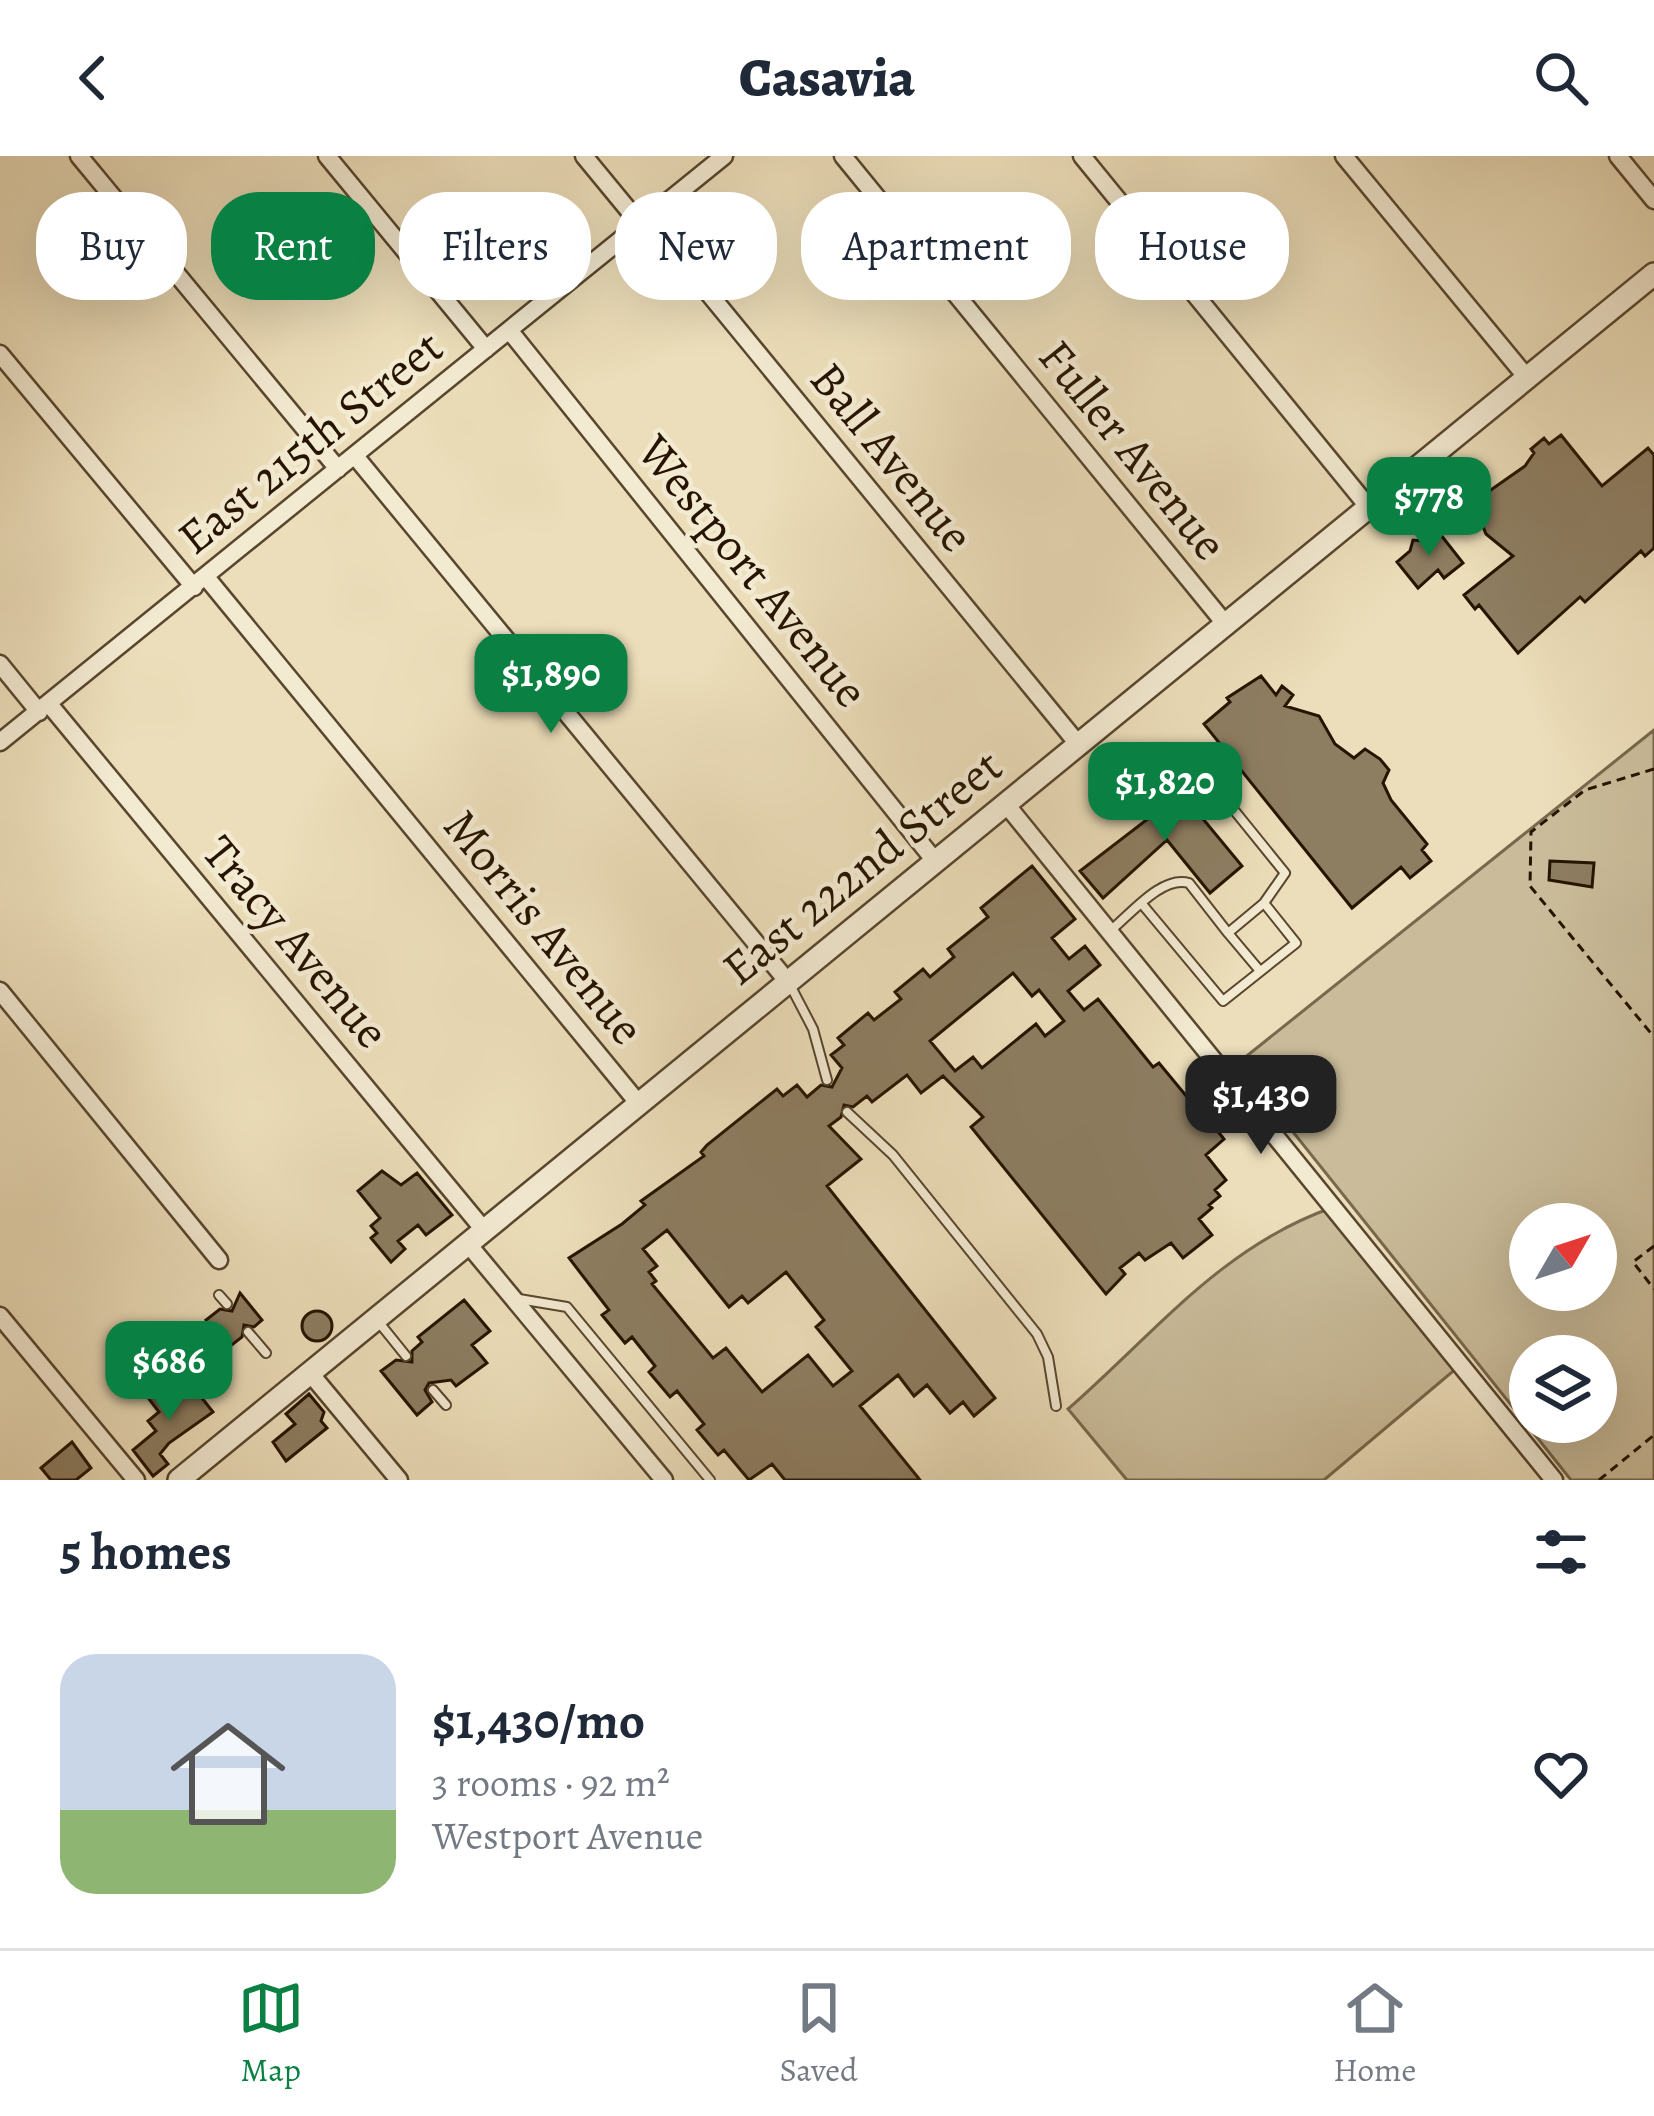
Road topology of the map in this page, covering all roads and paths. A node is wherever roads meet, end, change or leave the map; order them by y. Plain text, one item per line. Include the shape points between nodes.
1 (79, 156) edge
2 (327, 156) edge
3 (584, 156) edge
4 (724, 156) edge
5 (843, 156) edge
6 (1082, 156) edge
7 (1345, 156) edge
8 (1618, 156) edge
9 (617, 192) edge
10 (679, 192) edge
11 (1654, 200) edge
12 (615, 244) edge
13 (1654, 274) edge
14 (709, 300) edge
15 (509, 329) junction
16 (486, 349) junction
17 (0, 354) edge
18 (1528, 379) junction
19 (355, 456) junction
20 (338, 470) junction
21 (1370, 509) junction
22 (200, 582) junction
23 (1227, 626) junction
24 (0, 664) edge
25 (44, 708) junction
26 (0, 742) edge
27 (1078, 744) junction
28 (1654, 769) edge
29 (1221, 794) dead end
30 (1005, 803) junction
31 (934, 861) junction
32 (1264, 903) junction
33 (1142, 904) junction
34 (1110, 931) junction
35 (1228, 933) junction
36 (1260, 971) junction
37 (788, 982) junction
38 (0, 991) edge
39 (1654, 1036) edge
40 (826, 1080) dead end
41 (639, 1104) junction
42 (847, 1112) dead end
43 (476, 1237) junction
44 (1654, 1246) edge
45 (219, 1261) dead end
46 (1654, 1289) edge
47 (219, 1295) dead end
48 (514, 1299) junction
49 (227, 1304) dead end
50 (0, 1316) edge
51 (376, 1319) junction
52 (248, 1332) dead end
53 (266, 1353) dead end
54 (406, 1356) dead end
55 (310, 1373) junction
56 (434, 1390) dead end
57 (446, 1405) dead end
58 (1056, 1406) dead end
59 (1654, 1435) edge
60 (136, 1480) edge
61 (178, 1480) edge
62 (399, 1480) edge
63 (664, 1480) edge
64 (710, 1480) edge
65 (1554, 1480) edge
66 (1599, 1480) edge

1 - 20 street
2 - 16 street
3 - 9 street, Ball Avenue
4 - 10 street, East 215th Street
5 - 23 street, Fuller Avenue
6 - 21 street
7 - 18 street
8 - 11 street
12 - 15 street, East 215th Street
13 - 18 street, East 222nd Street
14 - 27 street, Ball Avenue
15 - 16 street, East 215th Street
15 - 31 street, Westport Avenue
16 - 19 street, East 215th Street
17 - 22 street, Morris Avenue
18 - 21 street, East 222nd Street
19 - 20 street, East 215th Street
19 - 37 street
20 - 22 street, East 215th Street
21 - 23 street, East 222nd Street
22 - 25 street, East 215th Street
22 - 41 street, Morris Avenue
23 - 27 street, East 222nd Street
24 - 25 street, Tracy Avenue
25 - 26 street, East 215th Street
25 - 43 street, Tracy Avenue
27 - 30 street, East 222nd Street
28 - 39 path via 1586,790 1531,832 1530,886
29 - 32 lane via 1286,873
30 - 31 street, East 222nd Street
30 - 34 street
31 - 37 street, East 222nd Street
32 - 35 lane
32 - 36 lane via 1295,943
33 - 34 lane
33 - 35 lane via 1185,881
33 - 36 lane via 1223,1001
34 - 65 street
35 - 36 lane
37 - 40 lane via 813,1029
37 - 41 street, East 222nd Street
38 - 45 street
41 - 43 street, East 222nd Street
42 - 58 lane via 893,1155 1037,1334
43 - 48 street, Tracy Avenue
43 - 51 street, East 222nd Street
44 - 46 path via 1633,1262
47 - 49 lane
48 - 63 street, Tracy Avenue
48 - 64 lane via 567,1306
50 - 60 street
51 - 54 lane
51 - 55 street, East 222nd Street
52 - 53 lane
55 - 61 street, East 222nd Street
55 - 62 street
56 - 57 lane
59 - 66 path

